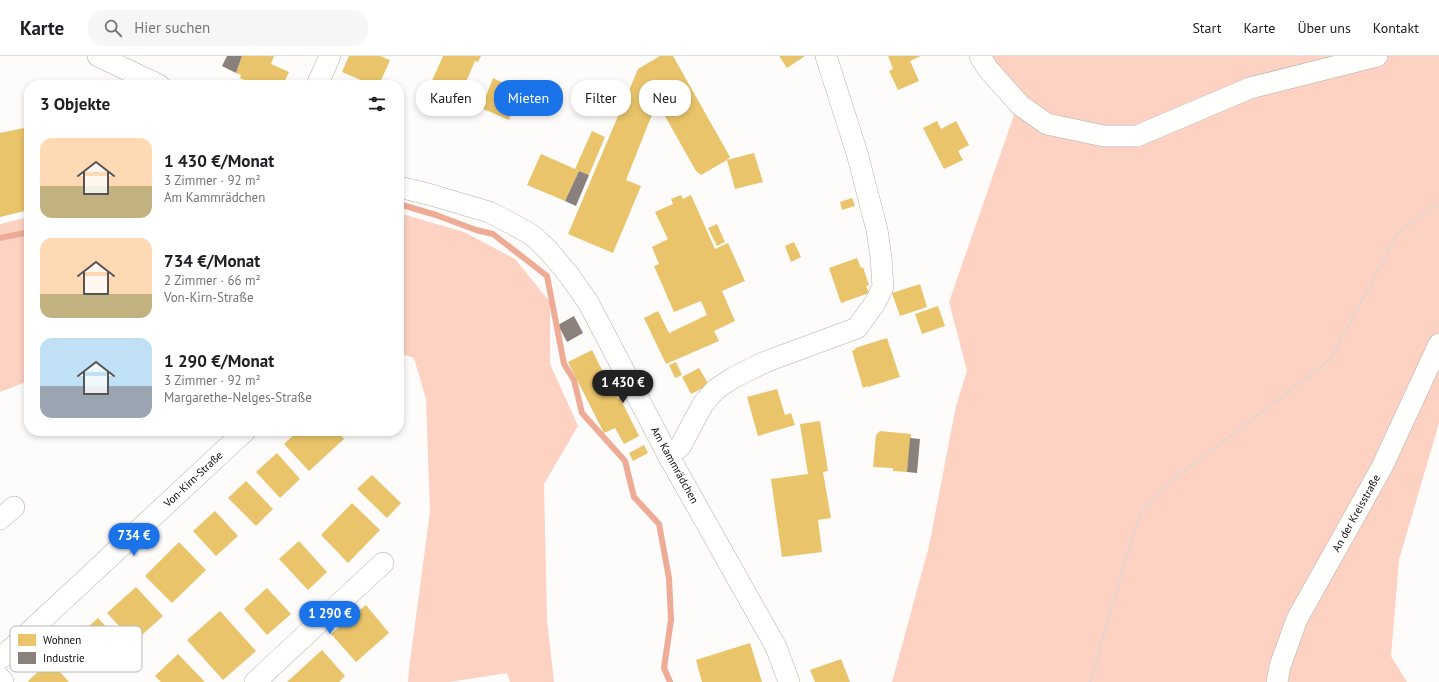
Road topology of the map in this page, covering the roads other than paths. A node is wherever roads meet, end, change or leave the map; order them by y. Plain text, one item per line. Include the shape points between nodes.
1 (98, 56) edge
2 (330, 56) edge
3 (826, 56) edge
4 (980, 56) edge
5 (1377, 56) edge
6 (149, 80) edge
7 (319, 80) edge
8 (404, 188) edge
9 (1439, 344) edge
10 (239, 436) edge
11 (668, 455) junction
12 (383, 563) dead end
13 (35, 626) edge
14 (10, 650) edge
15 (0, 659) edge
16 (0, 678) edge
17 (3, 682) edge
18 (255, 682) edge
19 (789, 682) edge
20 (1277, 682) edge

1 - 6 street
2 - 7 street
3 - 11 street via 857,153 877,230 883,286 875,304 857,328 765,362 716,389 702,404 680,446
4 - 5 street via 988,69 1020,105 1047,124 1104,136 1137,136 1250,88
8 - 11 street, Am Kammrädchen via 489,212 532,235 548,250 588,302
9 - 20 street, An der Kreisstraße via 1382,467 1297,619
10 - 13 street, Von-Kirn-Straße
11 - 19 street, Am Kammrädchen via 776,647
12 - 18 street
14 - 15 street, Von-Kirn-Straße
16 - 17 street

